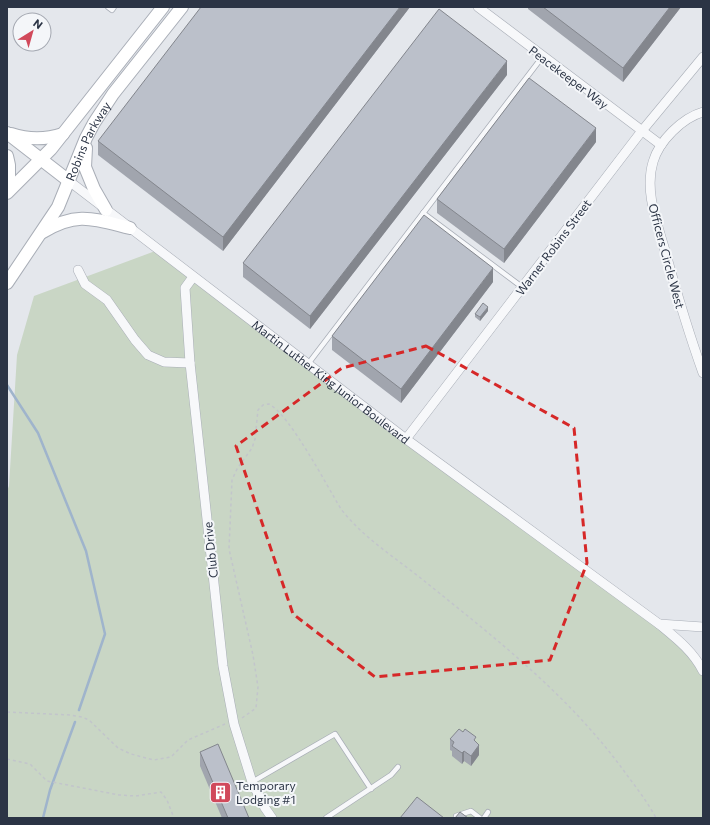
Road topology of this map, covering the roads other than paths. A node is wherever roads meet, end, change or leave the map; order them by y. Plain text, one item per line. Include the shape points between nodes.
1 (108, 7) edge
2 (114, 7) edge
3 (163, 7) edge
4 (182, 7) edge
5 (478, 7) edge
6 (543, 56) junction
7 (703, 56) edge
8 (703, 112) edge
9 (641, 132) junction
10 (7, 133) edge
11 (62, 134) junction
12 (86, 138) junction
13 (661, 145) junction
14 (7, 156) edge
15 (41, 159) junction
16 (69, 181) junction
17 (8, 192) edge
18 (106, 210) junction
19 (423, 213) junction
20 (130, 228) junction
21 (40, 234) junction
22 (78, 270) dead end
23 (193, 277) junction
24 (7, 283) edge
25 (522, 287) junction
26 (190, 363) junction
27 (308, 364) junction
28 (703, 373) edge
29 (406, 439) junction
30 (659, 624) junction
31 (703, 627) edge
32 (703, 671) edge
33 (398, 767) dead end
34 (252, 782) junction
35 (371, 789) junction
36 (488, 812) dead end
37 (272, 818) edge
38 (326, 818) edge
39 (456, 818) edge
40 (480, 818) edge
41 (484, 818) edge

1 - 2 lane via 112,10
3 - 11 street, Robins Parkway via 94,97
4 - 12 street, Robins Parkway via 113,94
5 - 6 street, Peacekeeper Way
6 - 9 street, Peacekeeper Way
6 - 19 lane
7 - 9 street, Warner Robins Street
8 - 13 street, Officers Circle West via 694,114
9 - 13 street, Peacekeeper Way
9 - 25 street, Warner Robins Street
10 - 11 street via 20,137 48,139
10 - 15 street, Martin Luther King Junior Boulevard
11 - 15 street, Robins Parkway
12 - 16 street, Robins Parkway
12 - 18 street via 85,167
13 - 28 street, Officers Circle West via 653,162 650,183 652,202 684,318
14 - 17 street
15 - 16 street, Martin Luther King Junior Boulevard
15 - 17 street, Robins Parkway
16 - 18 street, Martin Luther King Junior Boulevard
16 - 21 street, Robins Parkway via 58,207
18 - 20 street, Martin Luther King Junior Boulevard
19 - 25 lane
19 - 27 lane
20 - 21 street via 94,219 72,219
20 - 23 street, Martin Luther King Junior Boulevard
21 - 24 street, Robins Parkway
22 - 26 street via 85,284 106,300 148,355 164,362
23 - 26 street, Club Drive via 185,288
23 - 27 street, Martin Luther King Junior Boulevard
25 - 29 street, Warner Robins Street
26 - 34 street, Club Drive via 223,666 233,721
27 - 29 street, Martin Luther King Junior Boulevard
29 - 30 street, Martin Luther King Junior Boulevard
30 - 31 street
30 - 32 street via 680,641
33 - 35 lane
34 - 35 lane via 335,734
34 - 37 street, Club Drive
35 - 38 lane
36 - 41 lane
39 - 40 lane via 471,811

